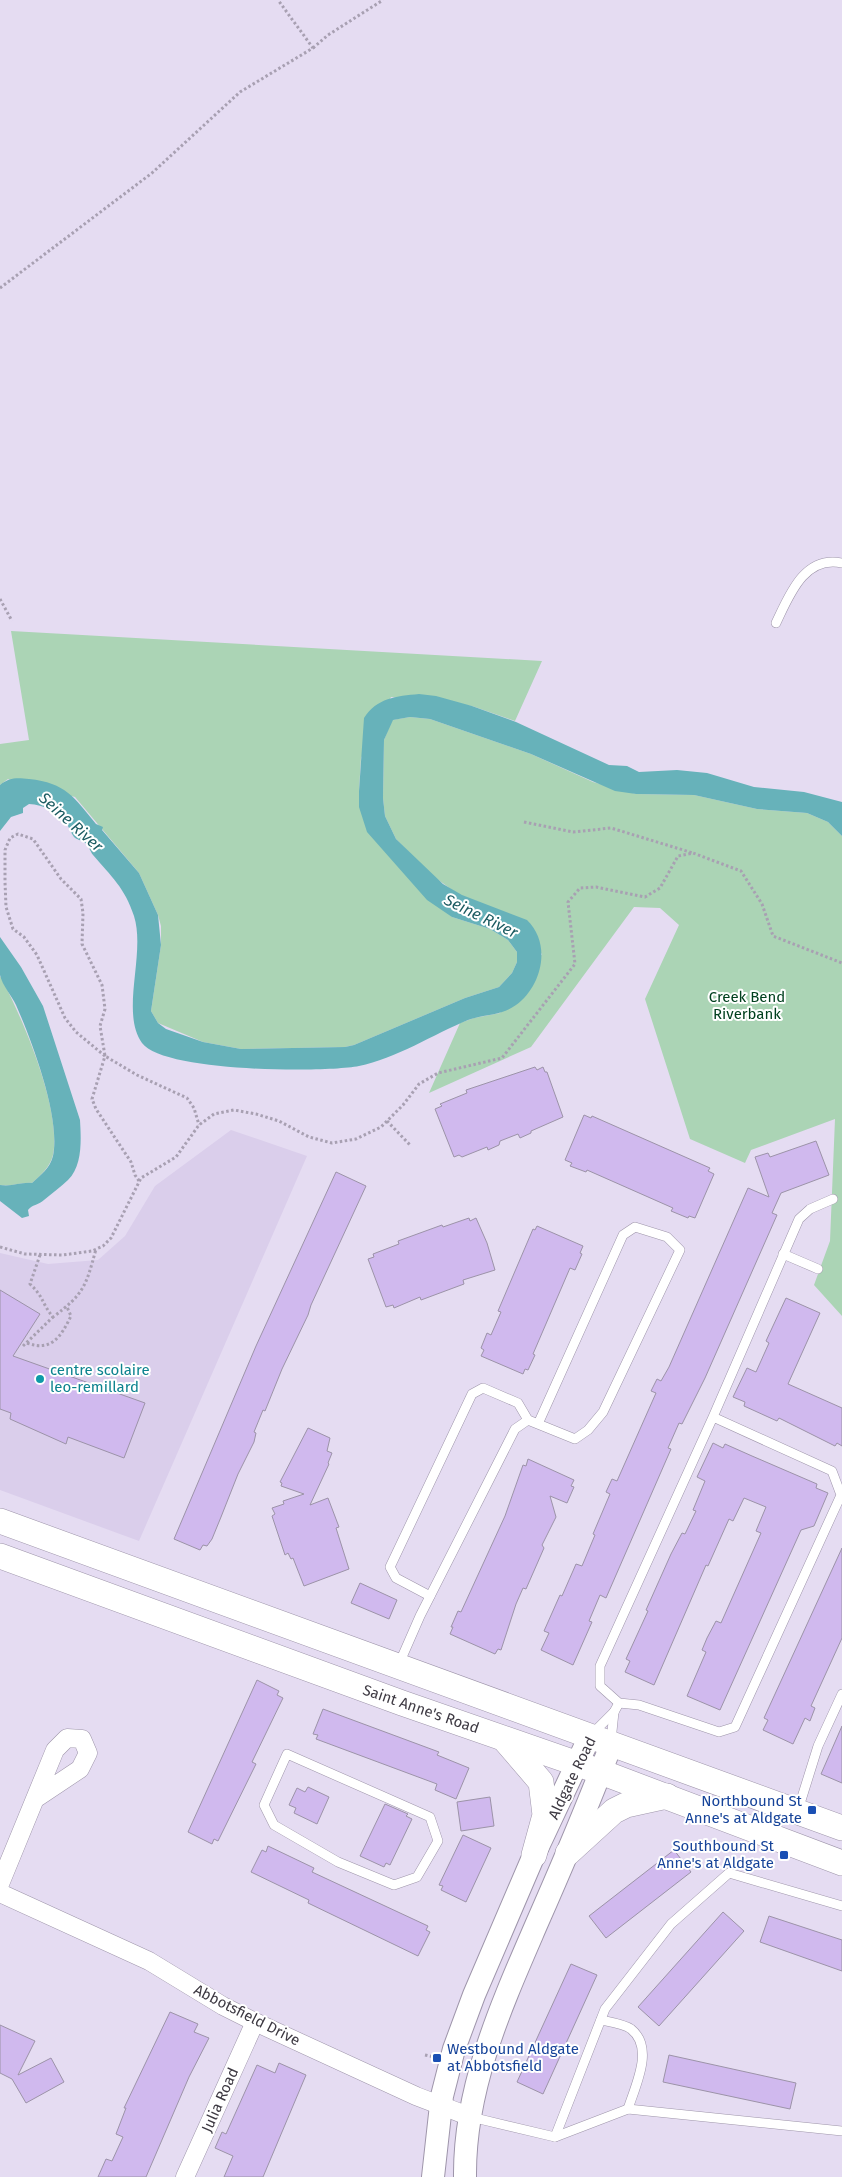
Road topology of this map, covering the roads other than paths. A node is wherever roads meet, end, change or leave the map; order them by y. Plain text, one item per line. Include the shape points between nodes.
1 (842, 563) edge
2 (776, 623) dead end
3 (833, 1199) dead end
4 (783, 1254) junction
5 (818, 1269) dead end
6 (713, 1417) junction
7 (528, 1420) junction
8 (538, 1424) junction
9 (0, 1521) edge
10 (0, 1556) edge
11 (430, 1596) junction
12 (398, 1666) junction
13 (842, 1694) edge
14 (616, 1707) junction
15 (502, 1736) junction
16 (600, 1740) junction
17 (287, 1754) joint
18 (577, 1764) junction
19 (601, 1772) junction
20 (667, 1796) junction
21 (35, 1799) dead end
22 (797, 1813) junction
23 (842, 1828) edge
24 (568, 1853) junction
25 (534, 1855) junction
26 (842, 1863) edge
27 (0, 1884) edge
28 (0, 1893) edge
29 (842, 1906) edge
30 (601, 2020) junction
31 (255, 2022) junction
32 (441, 2106) junction
33 (628, 2109) junction
34 (471, 2117) junction
35 (842, 2131) edge
36 (555, 2137) junction
37 (430, 2173) edge
38 (469, 2174) edge
39 (185, 2177) edge

1 - 2 lane via 822,563 801,576
3 - 4 lane via 810,1209 799,1219
4 - 5 lane
4 - 6 lane
6 - 14 lane via 600,1666 600,1686
6 - 14 lane via 832,1471 841,1495 735,1727 719,1732 639,1705
7 - 8 lane
7 - 11 lane via 515,1430
7 - 11 lane via 518,1403 483,1388 472,1394 390,1567 396,1578
8 - 8 lane via 575,1439 588,1430 603,1412 680,1250 667,1238 635,1227 623,1235
9 - 12 main road
10 - 15 main road, Saint Anne's Road via 402,1703
11 - 12 lane
12 - 16 main road
13 - 22 lane via 818,1746
14 - 16 lane, Aldgate Road
14 - 16 lane, Aldgate Road
15 - 18 main road, Saint Anne's Road
15 - 25 main road via 541,1782 545,1815
16 - 18 street, Aldgate Road
16 - 19 street, Aldgate Road
16 - 22 main road
17 - 17 lane via 264,1805 274,1824 338,1862 394,1884 417,1877 438,1841 430,1817
18 - 19 main road, Saint Anne's Road
18 - 25 street, Aldgate Road
19 - 20 main road, Saint Anne's Road
19 - 24 street, Aldgate Road
20 - 24 main road via 614,1810
20 - 26 main road, Saint Anne's Road
21 - 27 street
22 - 23 main road
24 - 34 street, Aldgate Road via 501,2008 482,2061
25 - 32 street, Aldgate Road via 474,1995 454,2049
28 - 31 street, Abbotsfield Drive via 142,1958
29 - 30 lane via 729,1873 671,1924 605,2009
30 - 33 lane via 630,2029 642,2044 642,2061
30 - 36 lane
31 - 32 street, Abbotsfield Drive
31 - 39 street, Julia Road
32 - 34 street, Abbotsfield Drive
32 - 37 street, Aldgate Road
33 - 35 lane
33 - 36 lane
34 - 36 lane
34 - 38 street, Aldgate Road

